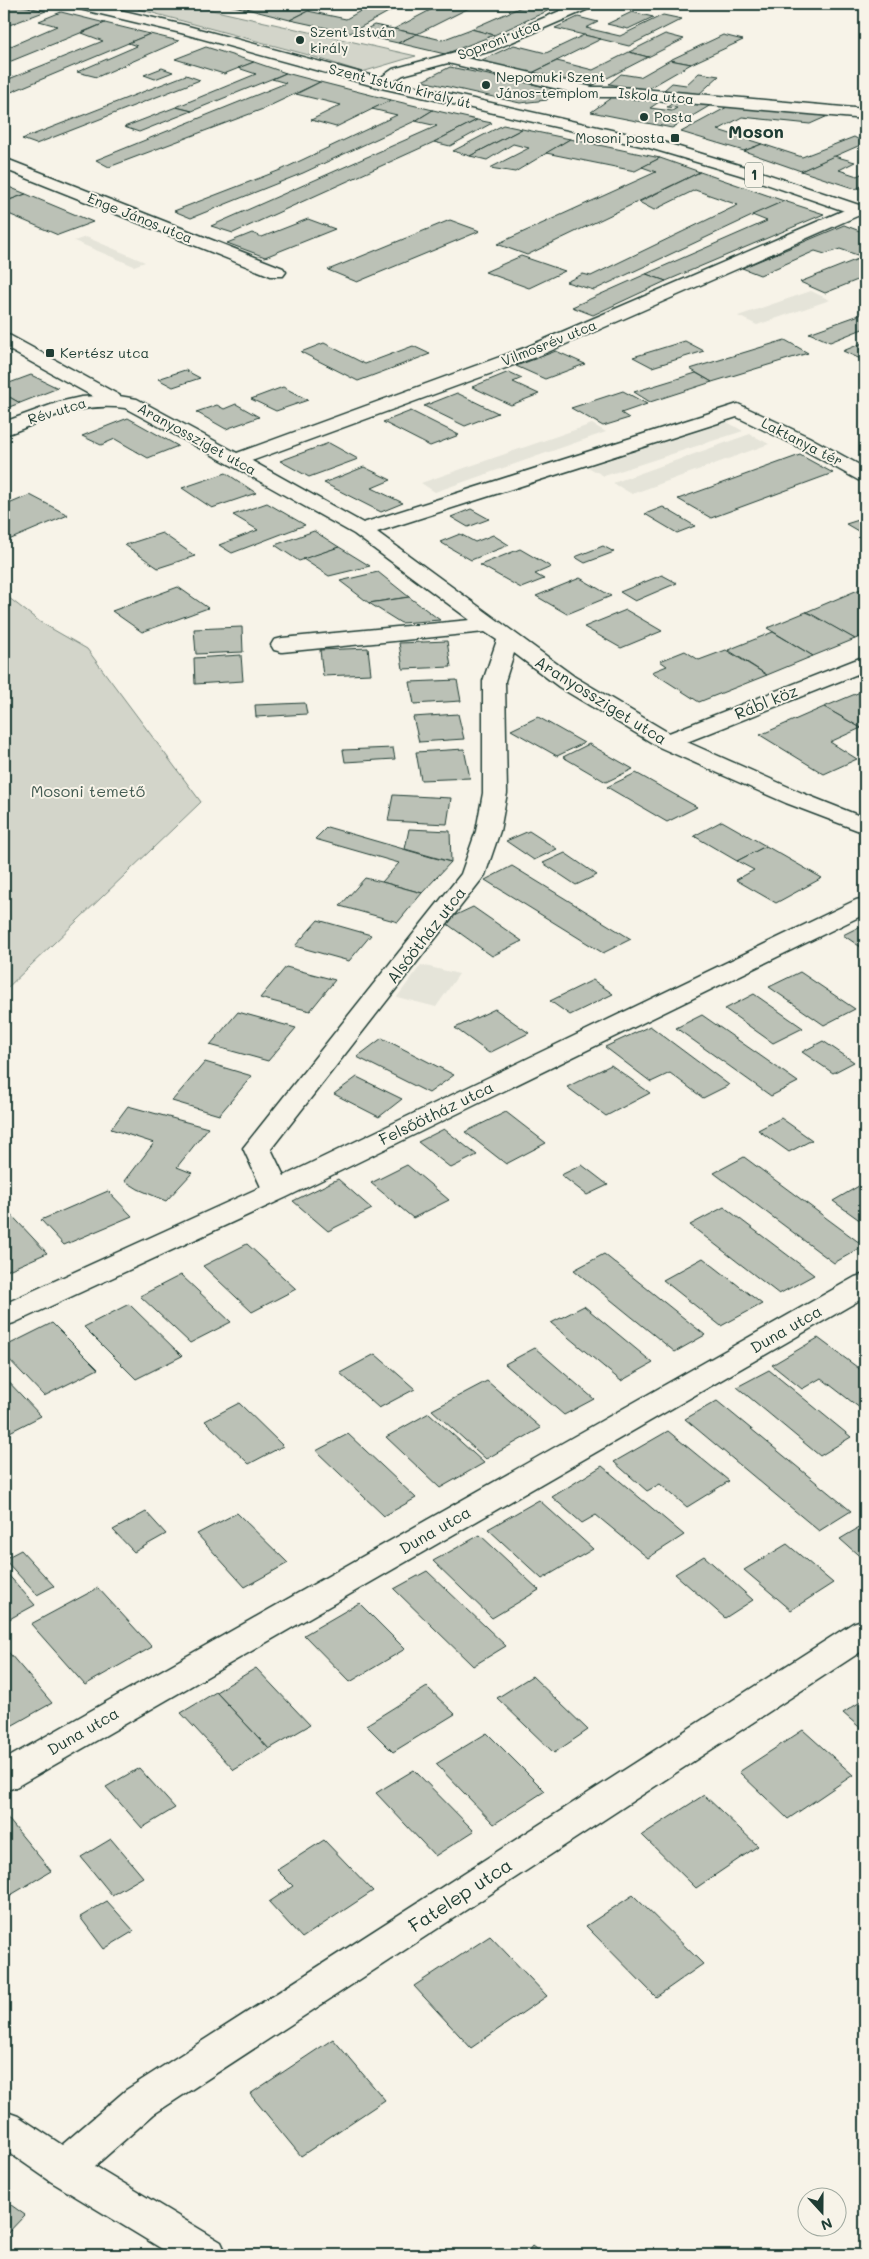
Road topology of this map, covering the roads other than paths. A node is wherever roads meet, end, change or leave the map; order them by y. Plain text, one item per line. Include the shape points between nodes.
1 (76, 4) edge
2 (588, 4) edge
3 (449, 59) junction
4 (381, 83) junction
5 (865, 114) edge
6 (4, 163) edge
7 (861, 212) edge
8 (277, 272) dead end
9 (4, 340) edge
10 (112, 399) junction
11 (4, 429) edge
12 (236, 460) junction
13 (865, 476) edge
14 (361, 530) junction
15 (499, 632) junction
16 (282, 646) dead end
17 (865, 662) edge
18 (667, 742) junction
19 (865, 826) edge
20 (865, 905) edge
21 (277, 1191) junction
22 (865, 1284) edge
23 (4, 1316) edge
24 (865, 1632) edge
25 (4, 1777) edge
26 (4, 2128) edge
27 (64, 2168) junction
28 (207, 2255) edge

1 - 4 street, Szent István király út / 1 via 184,29
2 - 3 street, Soproni utca via 486,48
3 - 4 street, Soproni utca via 398,72
3 - 5 street, Iskola utca via 592,92
4 - 7 street, Szent István király út / 1 via 650,143
6 - 8 street, Enge János utca
7 - 12 street, Vilmosrév utca via 534,351
9 - 10 street, Aranyossziget utca
10 - 11 street, Rév utca via 63,406
10 - 12 street, Aranyossziget utca via 130,403
12 - 14 street, Aranyossziget utca
13 - 14 street, Laktanya tér via 738,410
14 - 15 street, Aranyossziget utca
15 - 16 street
15 - 18 street, Aranyossziget utca via 567,682
15 - 21 street, Alsóötház utca via 494,681 495,793 488,831 473,875 257,1148
17 - 18 street, Rábl köz
18 - 19 street, Aranyossziget utca
20 - 21 street, Felsőötház utca
21 - 23 street, Felsőötház utca
22 - 25 street, Duna utca
24 - 27 street, Fatelep utca via 140,2102
26 - 27 street
27 - 28 street

